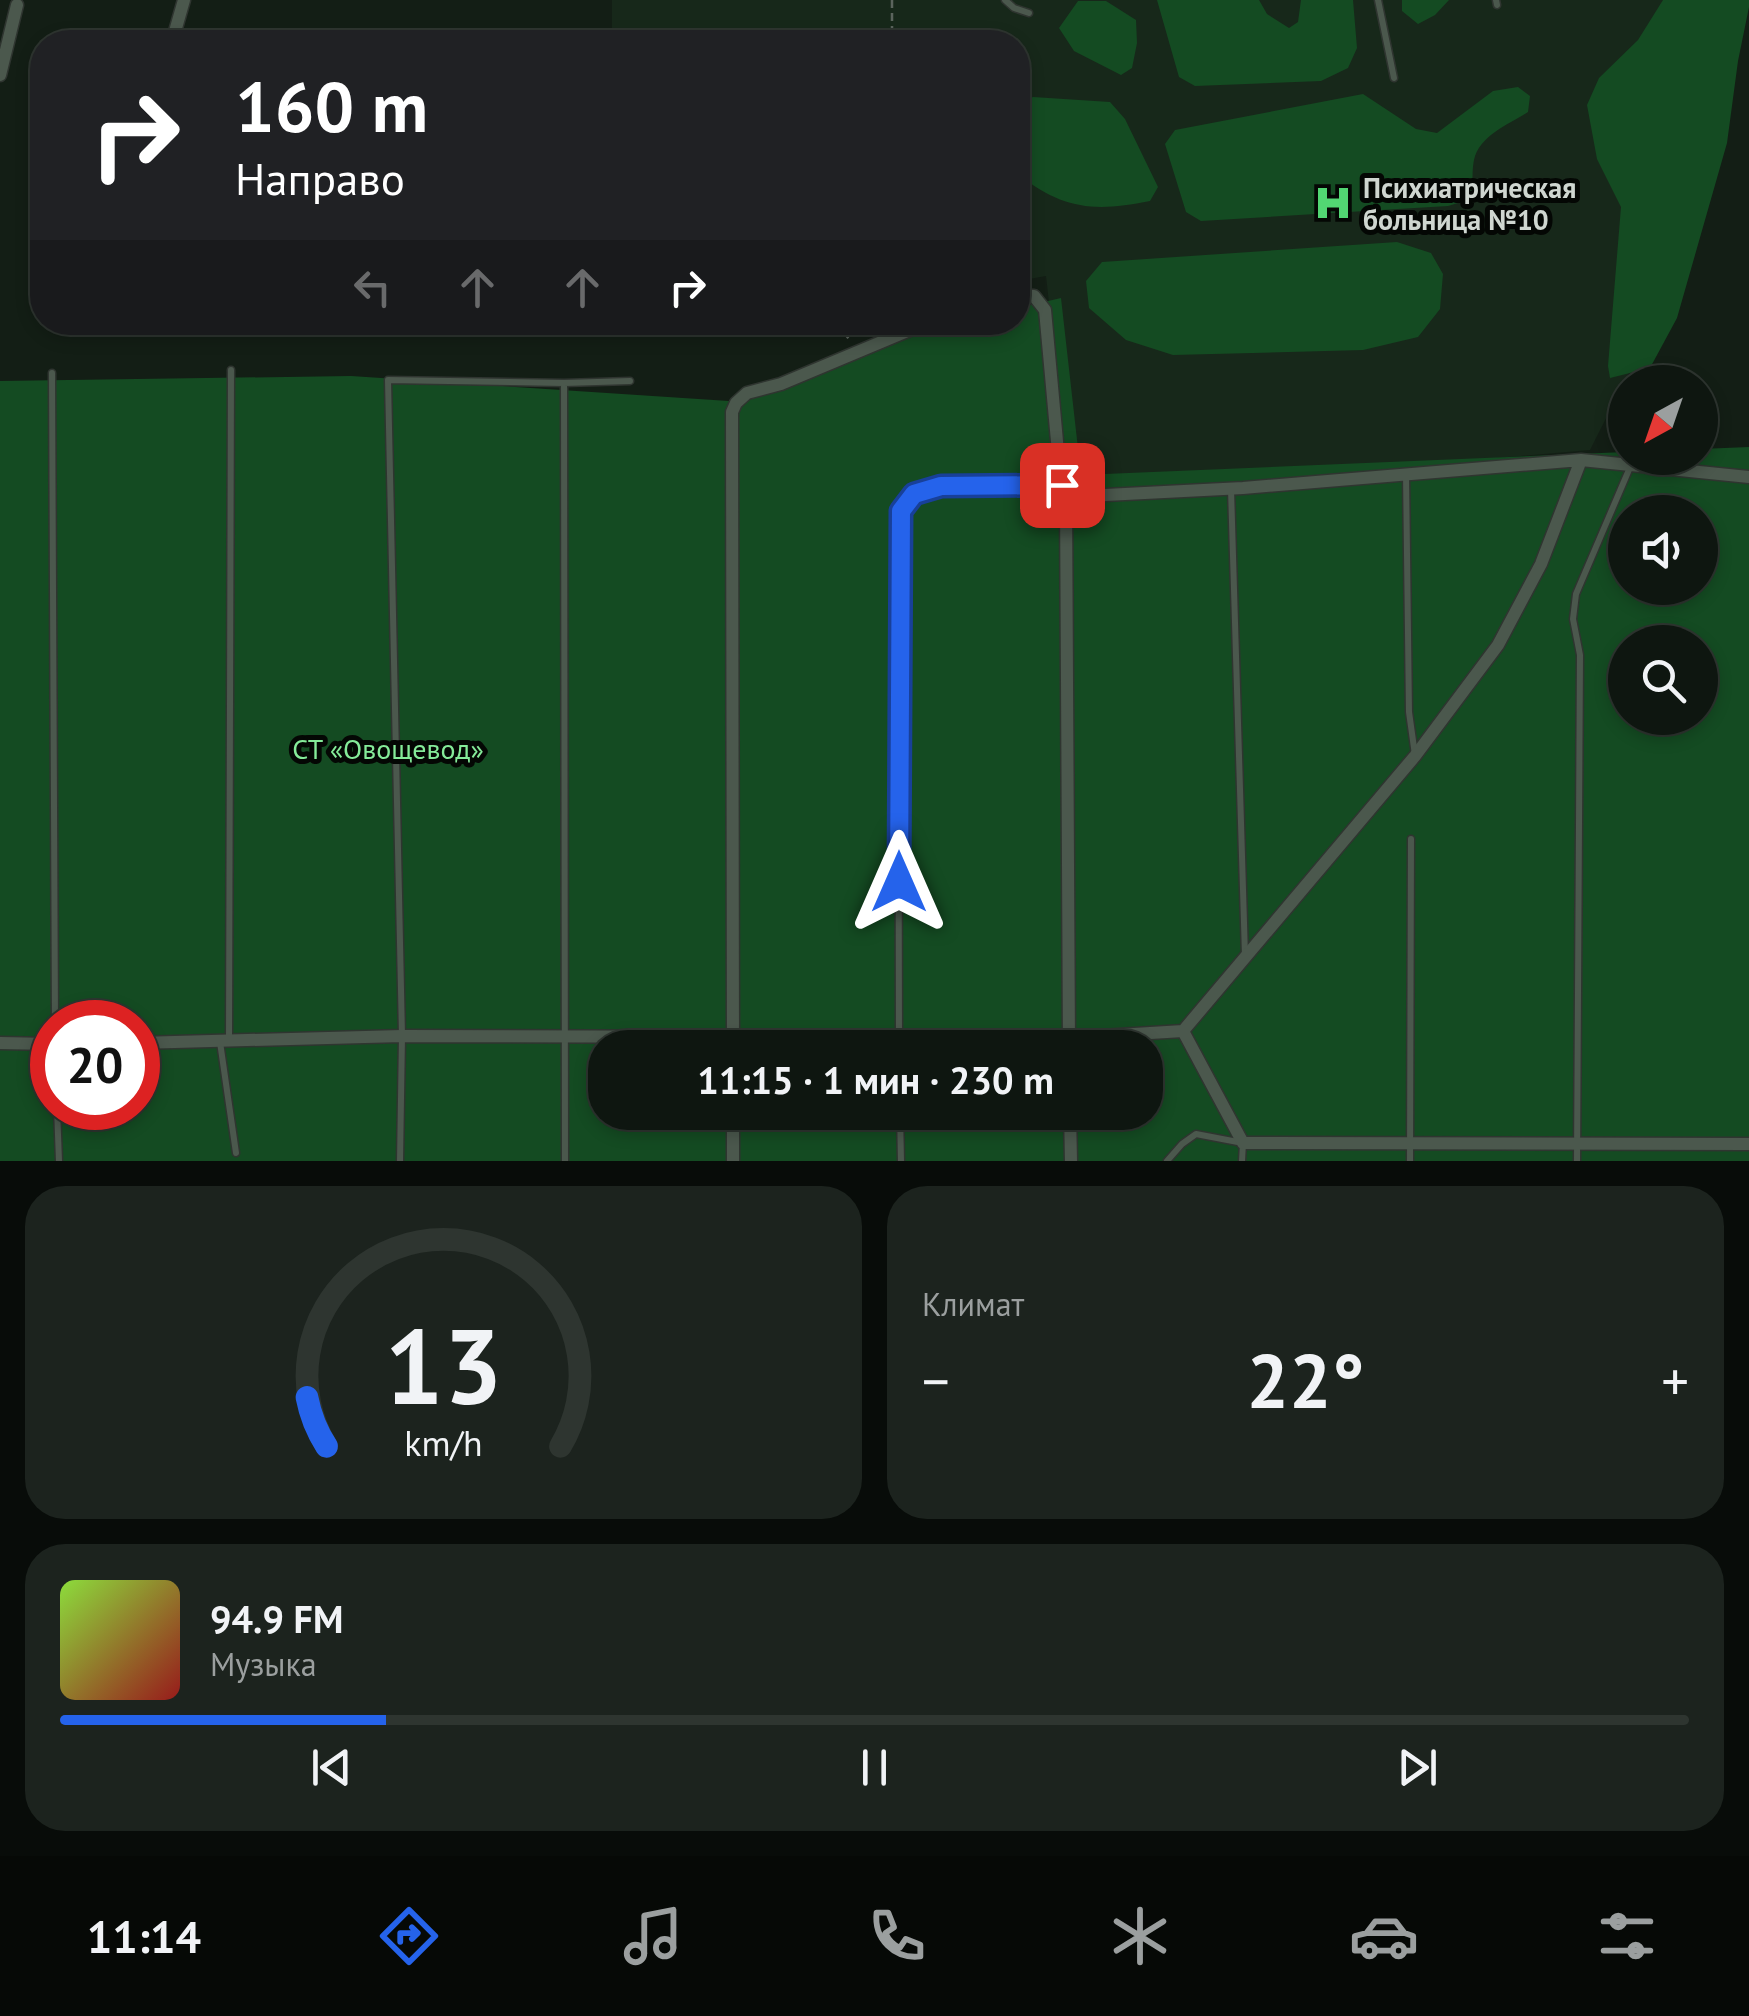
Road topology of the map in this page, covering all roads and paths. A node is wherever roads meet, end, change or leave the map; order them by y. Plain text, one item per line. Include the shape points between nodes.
1 (184, 0) edge
2 (892, 0) edge
3 (1005, 0) edge
4 (1378, 0) edge
5 (16, 5) dead end
6 (1029, 13) dead end
7 (175, 30) edge
8 (892, 30) edge
9 (0, 74) edge
10 (1394, 78) dead end
11 (1030, 296) edge
12 (846, 335) edge
13 (899, 335) edge
14 (860, 351) junction
15 (231, 370) dead end
16 (52, 372) dead end
17 (630, 381) dead end
18 (564, 383) junction
19 (1582, 460) junction
20 (1608, 462) edge
21 (1406, 474) junction
22 (1718, 474) edge
23 (1626, 475) edge
24 (1749, 477) edge
25 (1231, 488) junction
26 (1064, 491) junction
27 (1415, 756) junction
28 (1411, 839) dead end
29 (1245, 958) junction
30 (55, 1000) edge
31 (733, 1030) edge
32 (899, 1030) edge
33 (1069, 1030) edge
34 (1183, 1031) junction
35 (1163, 1033) edge
36 (566, 1035) junction
37 (402, 1036) junction
38 (588, 1036) edge
39 (225, 1041) junction
40 (160, 1042) edge
41 (0, 1043) edge
42 (30, 1044) edge
43 (58, 1130) edge
44 (733, 1130) edge
45 (900, 1130) edge
46 (1070, 1130) edge
47 (1243, 1142) junction
48 (1410, 1142) junction
49 (1749, 1144) edge
50 (1577, 1146) junction
51 (236, 1153) dead end
52 (59, 1161) edge
53 (400, 1161) edge
54 (565, 1161) edge
55 (733, 1161) edge
56 (901, 1161) edge
57 (1071, 1161) edge
58 (1166, 1161) edge
59 (1242, 1161) edge
60 (1410, 1161) edge
61 (1577, 1161) edge

1 - 7 street
2 - 8 path
3 - 6 lane
4 - 10 lane
5 - 9 street
11 - 26 street via 1045,310
12 - 14 path
13 - 14 street
14 - 31 street via 747,394 732,412
15 - 39 lane
16 - 30 lane
17 - 18 lane
18 - 36 lane
18 - 37 lane via 388,380
19 - 20 street
19 - 21 street
19 - 27 street via 1541,564 1498,645
21 - 25 street
21 - 27 lane
22 - 24 street
23 - 50 lane via 1576,594 1572,619 1580,655
25 - 26 street
25 - 29 lane
26 - 32 lane via 941,486 914,494 901,511
26 - 33 street
27 - 29 street
28 - 48 lane
29 - 34 street
34 - 35 street
34 - 47 street
36 - 37 street
36 - 38 street
36 - 54 lane
37 - 39 street
37 - 53 lane
39 - 40 street
39 - 51 lane
41 - 42 street
43 - 52 lane
44 - 55 street
45 - 56 lane
46 - 57 street
47 - 48 street
47 - 58 lane via 1196,1134
47 - 59 lane
48 - 50 street
48 - 60 lane
49 - 50 street
50 - 61 lane

